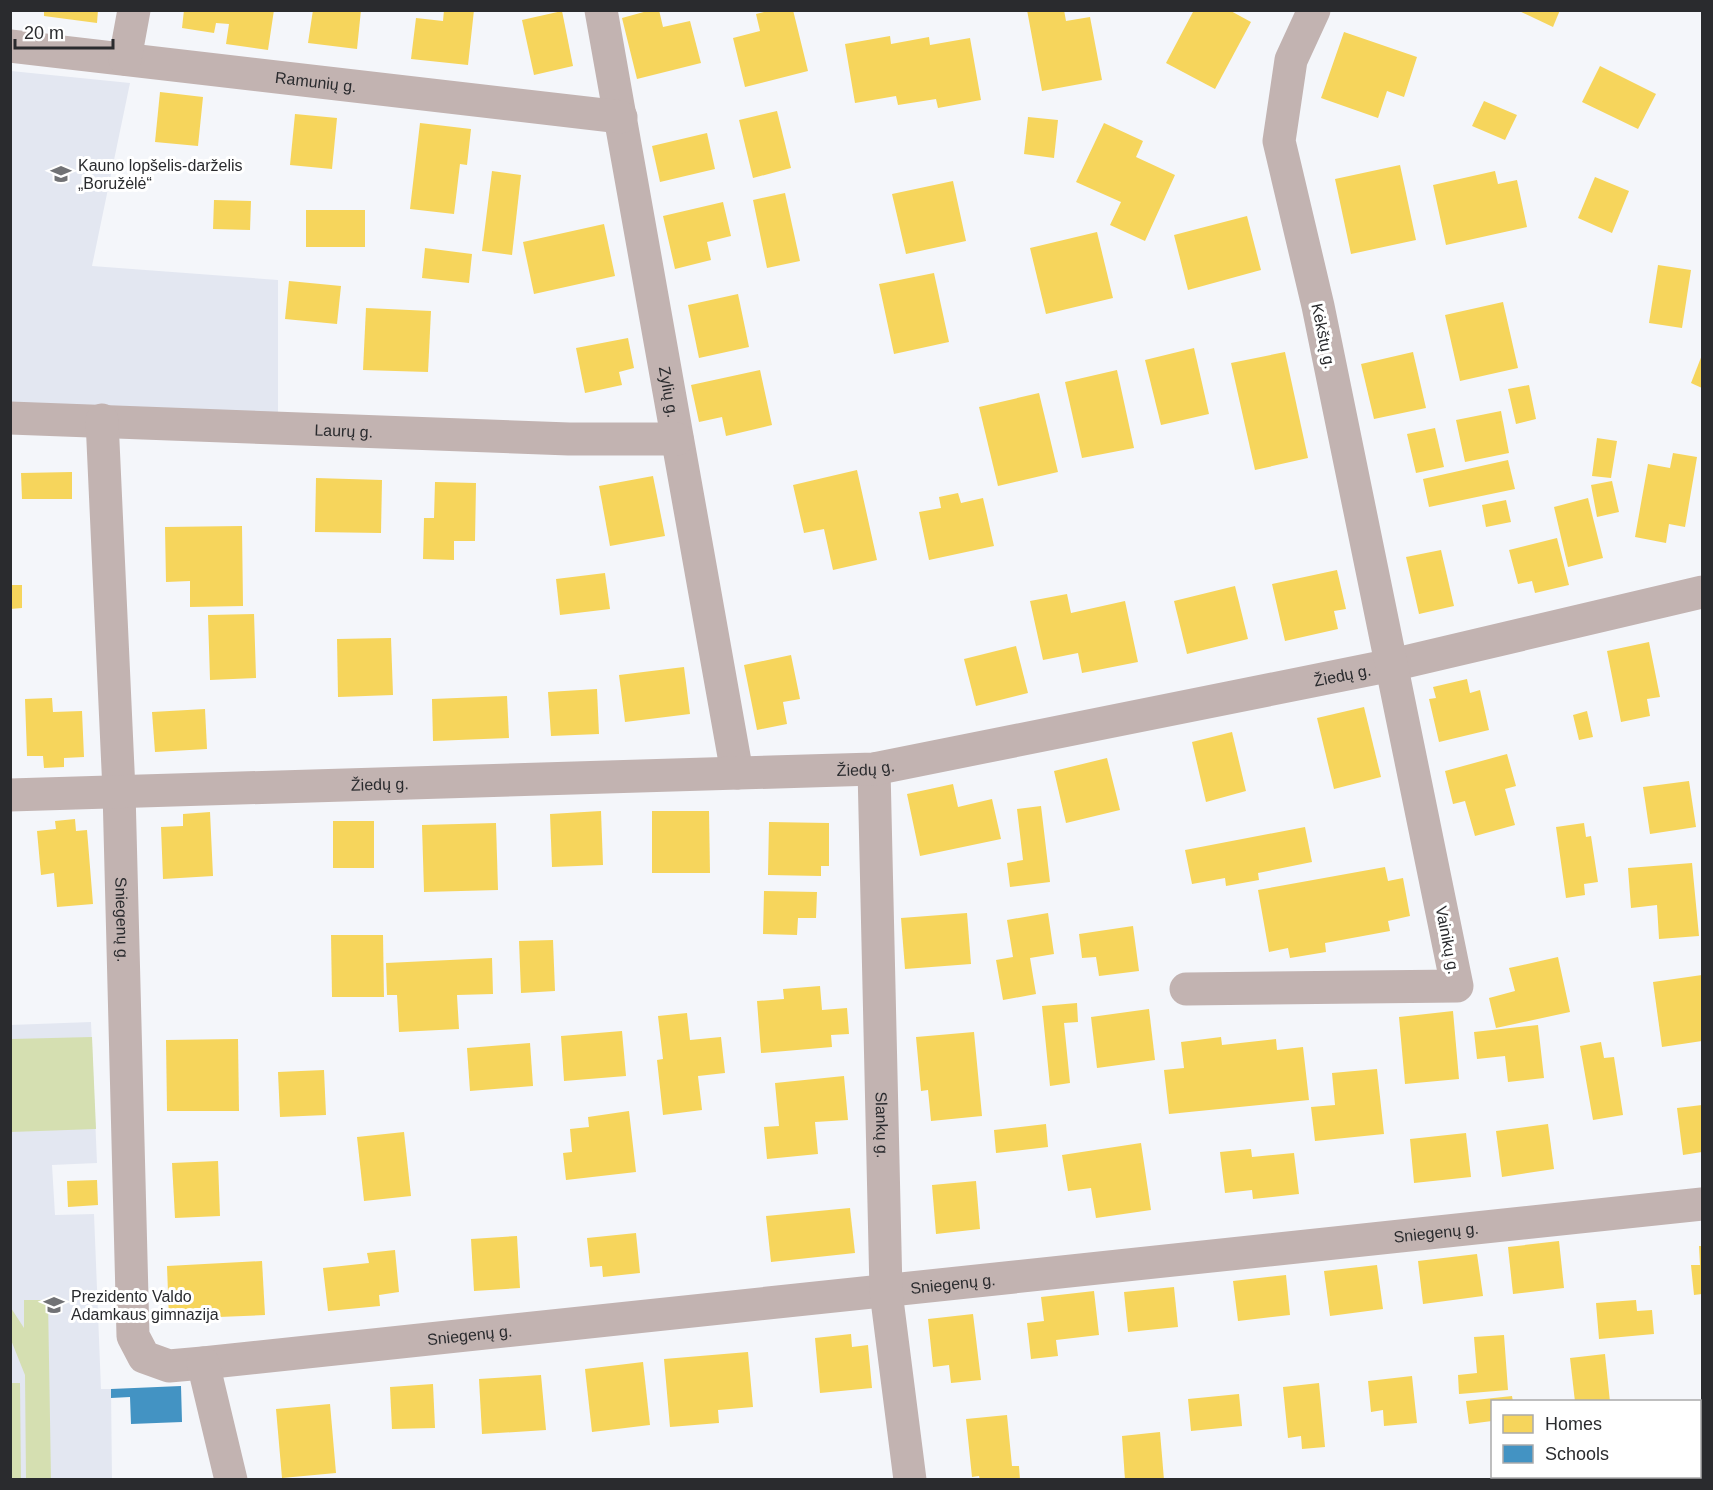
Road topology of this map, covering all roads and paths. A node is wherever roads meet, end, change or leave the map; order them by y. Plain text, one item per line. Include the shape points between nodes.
1 (134, 10) edge
2 (601, 10) edge
3 (1314, 10) edge
4 (10, 46) edge
5 (125, 58) junction
6 (621, 117) junction
7 (10, 418) edge
8 (102, 420) junction
9 (677, 439) junction
10 (1702, 592) edge
11 (1392, 665) junction
12 (874, 769) junction
13 (737, 773) junction
14 (119, 791) junction
15 (10, 795) edge
16 (1186, 989) dead end
17 (1702, 1204) edge
18 (886, 1292) junction
19 (203, 1363) junction
20 (231, 1479) edge
21 (910, 1479) edge

1 - 5 street
2 - 6 street, Zylių g.
3 - 11 street, Kėkštų g. via 1291,60 1279,141 1318,306
4 - 5 street, Ramunių g.
5 - 6 street, Ramunių g.
6 - 9 street, Zylių g.
7 - 8 street, Laurų g.
8 - 9 street, Laurų g. via 569,439
8 - 14 street, Sniegenų g.
9 - 13 street, Zylių g.
10 - 11 street, Žiedų g.
11 - 12 street, Žiedų g.
11 - 16 street, Vainikų g. via 1457,986
12 - 13 street, Žiedų g.
12 - 18 street, Slankų g.
13 - 14 street, Žiedų g.
14 - 15 street, Žiedų g.
14 - 19 street, Sniegenų g. via 133,1336 144,1357 169,1366
17 - 18 street, Sniegenų g.
18 - 19 street, Sniegenų g.
18 - 21 street, Slankų g.
19 - 20 street

